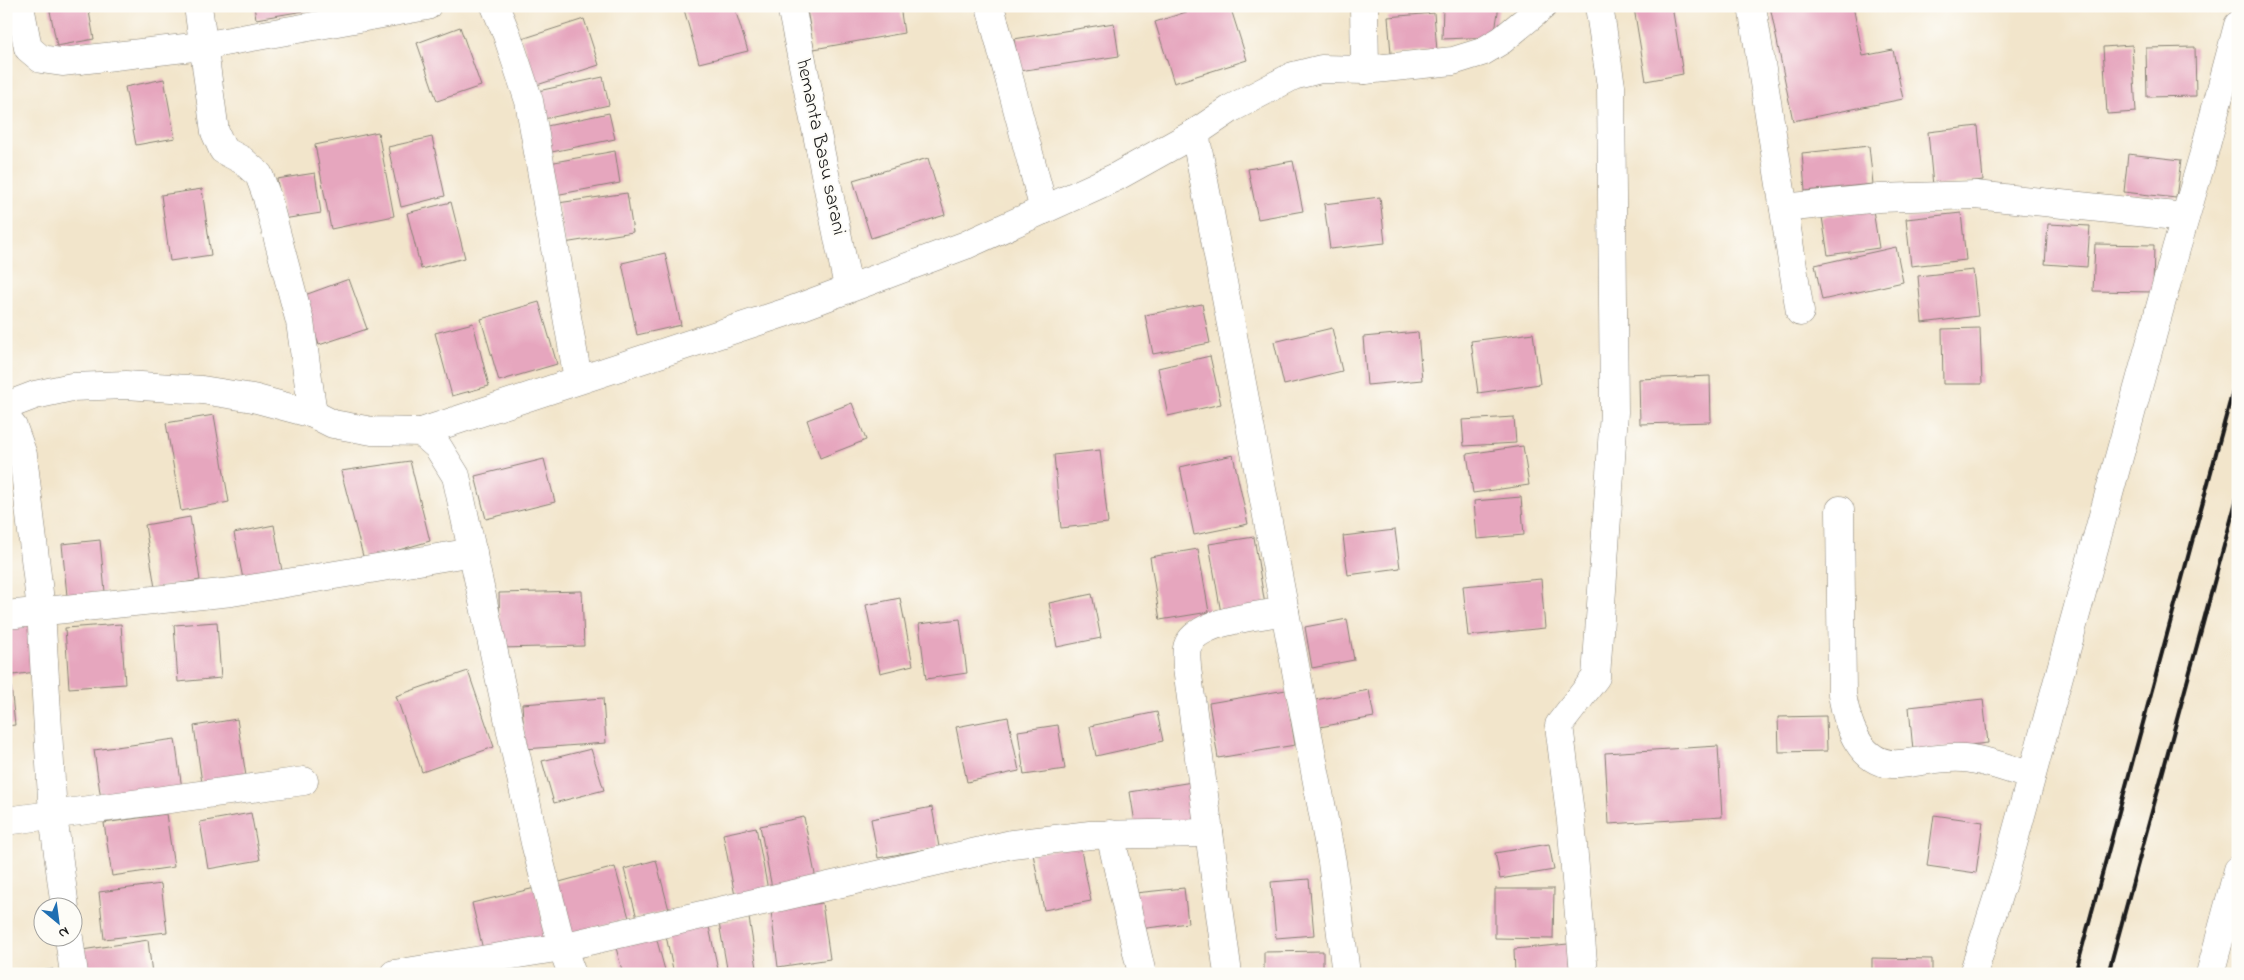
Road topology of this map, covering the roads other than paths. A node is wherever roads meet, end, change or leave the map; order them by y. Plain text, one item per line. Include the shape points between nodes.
1 (20, 6) edge
2 (198, 6) edge
3 (427, 6) edge
4 (495, 6) edge
5 (791, 6) edge
6 (990, 6) edge
7 (1364, 6) edge
8 (1543, 6) edge
9 (1599, 6) edge
10 (1752, 6) edge
11 (2238, 25) edge
12 (202, 46) junction
13 (1365, 70) junction
14 (1195, 133) junction
15 (1784, 208) junction
16 (1044, 210) junction
17 (2185, 216) junction
18 (848, 287) junction
19 (1800, 312) dead end
20 (578, 379) junction
21 (6, 406) edge
22 (313, 414) junction
23 (6, 418) edge
24 (422, 432) junction
25 (1840, 510) dead end
26 (473, 552) junction
27 (41, 610) junction
28 (1285, 612) junction
29 (6, 615) edge
30 (2031, 776) junction
31 (304, 781) dead end
32 (53, 815) junction
33 (6, 821) edge
34 (1209, 833) junction
35 (1110, 834) junction
36 (2238, 870) edge
37 (65, 898) edge
38 (562, 947) junction
39 (71, 948) edge
40 (74, 974) edge
41 (394, 974) edge
42 (572, 974) edge
43 (1142, 974) edge
44 (1228, 974) edge
45 (1346, 974) edge
46 (1584, 974) edge
47 (1973, 974) edge
48 (2210, 974) edge

1 - 12 street via 28,48 41,59 62,62
2 - 12 street
3 - 12 street
4 - 20 street via 529,101
5 - 18 street, hemanta Basu sarani
6 - 16 street
7 - 13 street
8 - 13 street via 1482,52 1422,66
9 - 46 street via 1611,86 1614,412 1596,677 1559,725
10 - 15 street
11 - 17 street
12 - 22 street via 215,132 223,150 242,160 259,176 266,194 300,322
13 - 14 street via 1321,69 1294,76 1232,108
14 - 16 street via 1116,177
14 - 28 street
15 - 17 street via 1888,198 1976,195
15 - 19 street
16 - 18 street via 966,245
17 - 30 street
18 - 20 street via 784,313
20 - 24 street
21 - 22 street via 35,395 72,387 126,385 202,390 253,398
22 - 24 street via 333,424 372,431
23 - 27 street via 13,427 23,455
24 - 26 street via 438,447 456,476
25 - 30 street via 1842,694 1846,718 1865,753 1880,761 1896,764 1944,757 1966,758
26 - 27 street via 232,592
26 - 38 street
27 - 29 street
27 - 32 street
28 - 34 street via 1217,625 1197,633 1187,646 1187,668
28 - 45 street via 1332,862
30 - 47 street
31 - 32 street
32 - 33 street
32 - 37 street
34 - 35 street
34 - 44 street
35 - 38 street via 1055,838 958,855
35 - 43 street
36 - 48 street
38 - 41 street
38 - 42 street
39 - 40 street

